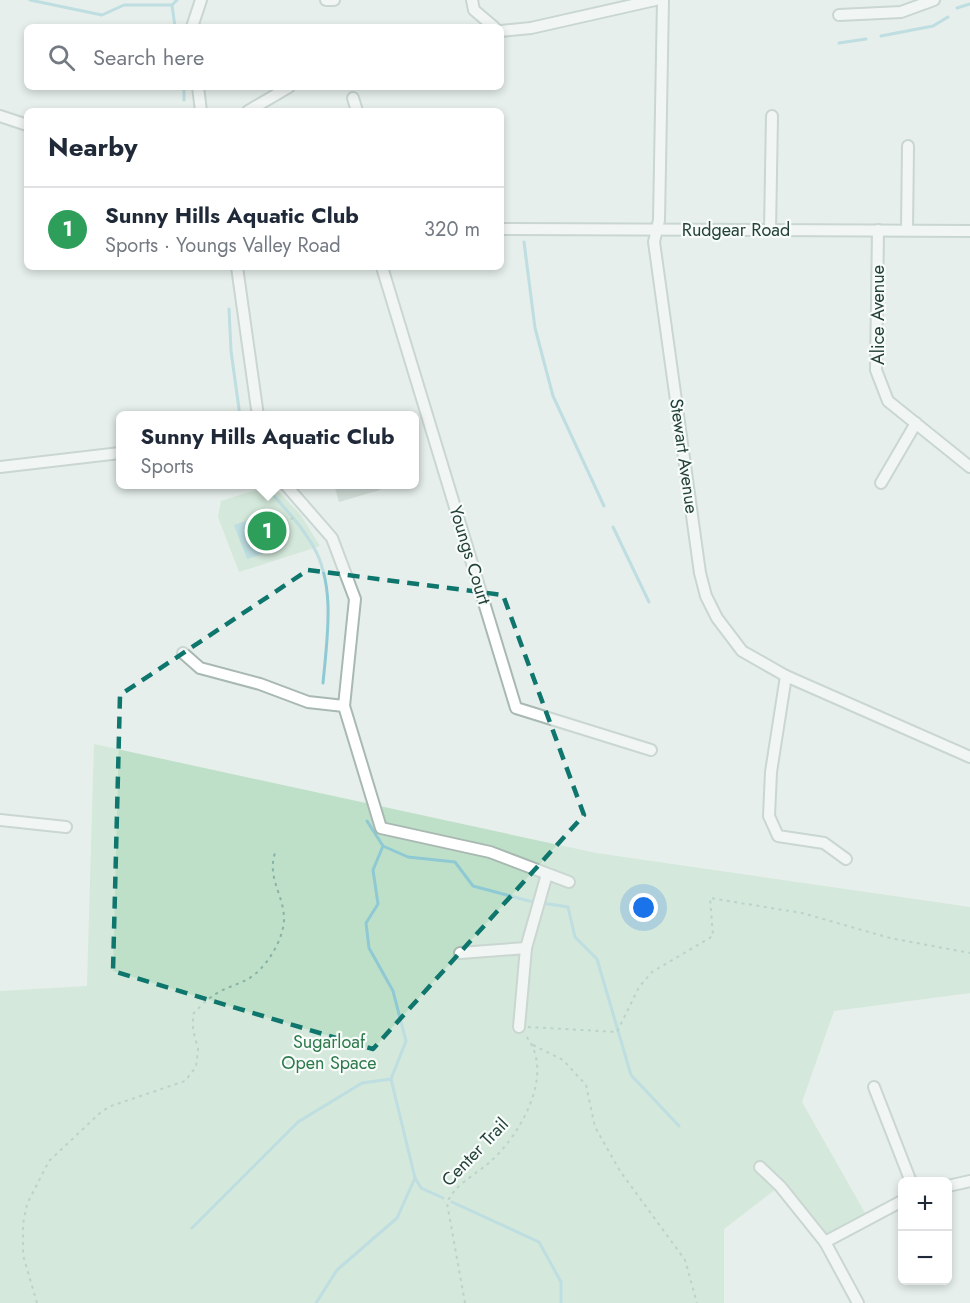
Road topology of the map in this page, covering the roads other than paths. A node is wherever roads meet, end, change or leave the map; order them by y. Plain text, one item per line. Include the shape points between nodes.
1 (201, 0) edge
2 (326, 0) edge
3 (334, 0) edge
4 (472, 0) edge
5 (655, 0) edge
6 (663, 0) edge
7 (934, 0) edge
8 (839, 15) dead end
9 (193, 24) edge
10 (490, 24) edge
11 (504, 31) edge
12 (198, 90) edge
13 (284, 90) edge
14 (353, 98) dead end
15 (201, 108) edge
16 (253, 108) edge
17 (356, 108) edge
18 (0, 116) edge
19 (772, 116) dead end
20 (24, 124) edge
21 (909, 146) dead end
22 (504, 229) edge
23 (657, 230) junction
24 (770, 230) junction
25 (878, 230) junction
26 (908, 230) junction
27 (970, 231) edge
28 (237, 270) edge
29 (383, 270) edge
30 (257, 411) edge
31 (916, 423) junction
32 (116, 453) edge
33 (0, 467) edge
34 (970, 467) edge
35 (881, 483) dead end
36 (289, 489) edge
37 (183, 653) dead end
38 (786, 676) junction
39 (344, 706) junction
40 (651, 750) dead end
41 (970, 757) edge
42 (0, 820) edge
43 (66, 827) dead end
44 (846, 859) dead end
45 (547, 874) junction
46 (569, 882) dead end
47 (526, 948) junction
48 (460, 953) dead end
49 (519, 1027) road end
50 (874, 1087) dead end
51 (760, 1167) dead end
52 (909, 1177) edge
53 (970, 1181) edge
54 (952, 1185) edge
55 (898, 1204) edge
56 (825, 1242) junction
57 (858, 1303) edge

1 - 9 street
2 - 3 street
4 - 10 street via 474,10
5 - 11 street
6 - 23 street, Stewart Avenue
7 - 8 street via 901,12
12 - 15 street
13 - 16 street
14 - 17 street
18 - 20 street
19 - 24 street
21 - 26 street
22 - 23 street, Rudgear Road
23 - 24 street, Rudgear Road
23 - 38 street, Stewart Avenue via 654,242 706,596 742,651
24 - 25 street, Rudgear Road
25 - 26 street, Rudgear Road
25 - 31 street, Alice Avenue via 876,370 888,401
26 - 27 street, Rudgear Road
28 - 30 street
29 - 40 street, Youngs Court via 516,708
31 - 34 street, Alice Avenue
31 - 35 street
32 - 33 street
36 - 39 street via 332,538 355,599
37 - 39 street via 200,668 308,702
38 - 41 street, Stewart Avenue
38 - 44 street via 771,772 770,816 778,836 824,843
39 - 45 street via 381,828 490,852
42 - 43 street
45 - 46 street
45 - 47 street
47 - 48 street
47 - 49 street
50 - 52 street
51 - 56 street
53 - 54 street
55 - 56 street
56 - 57 street

